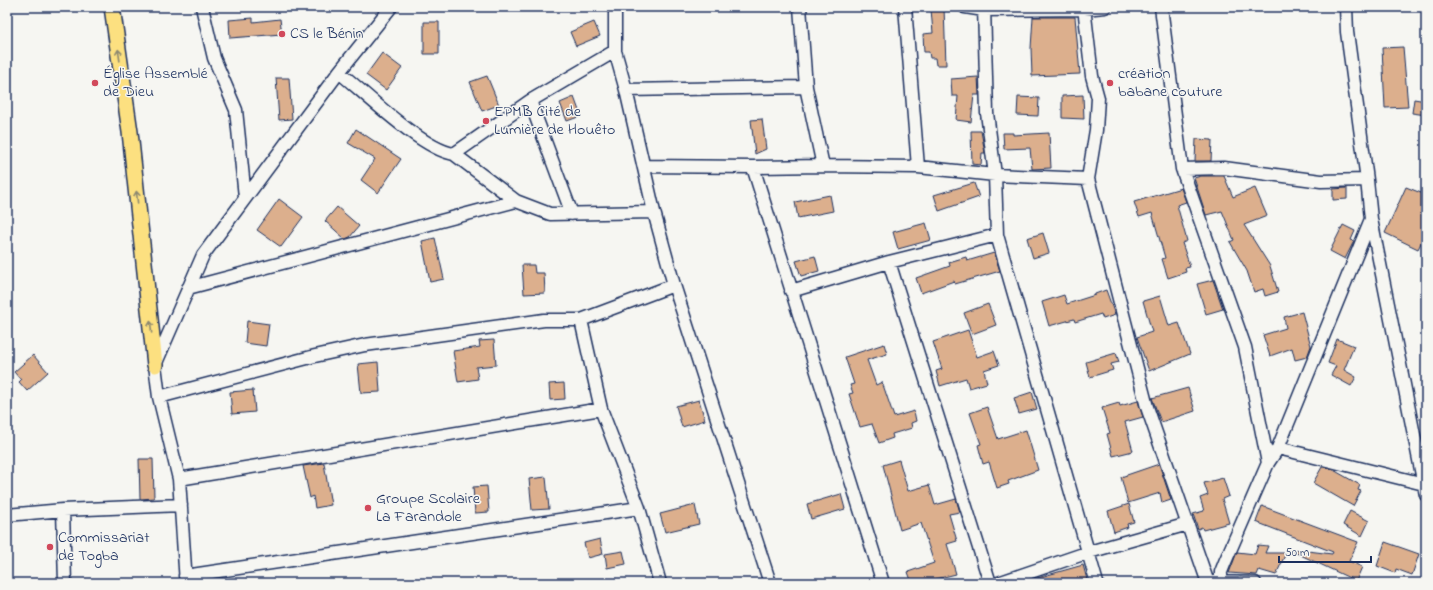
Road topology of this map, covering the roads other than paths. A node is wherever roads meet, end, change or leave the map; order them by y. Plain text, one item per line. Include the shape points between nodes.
1 (112, 7) edge
2 (202, 7) edge
3 (391, 7) edge
4 (615, 7) edge
5 (800, 7) edge
6 (905, 7) edge
7 (965, 7) edge
8 (1105, 7) edge
9 (1161, 7) edge
10 (1346, 7) edge
11 (1084, 8) edge
12 (984, 9) edge
13 (614, 50) junction
14 (339, 72) junction
15 (806, 87) junction
16 (626, 90) junction
17 (530, 101) junction
18 (454, 154) junction
19 (644, 166) junction
20 (823, 166) junction
21 (753, 167) junction
22 (918, 167) junction
23 (1182, 170) junction
24 (995, 175) junction
25 (1088, 179) junction
26 (1368, 180) junction
27 (245, 197) junction
28 (516, 201) junction
29 (654, 212) junction
30 (572, 214) junction
31 (1370, 219) junction
32 (996, 235) junction
33 (889, 262) junction
34 (674, 285) junction
35 (188, 288) junction
36 (791, 291) junction
37 (581, 320) junction
38 (155, 366) junction
39 (159, 397) junction
40 (601, 409) junction
41 (1278, 448) junction
42 (1268, 462) junction
43 (179, 479) junction
44 (1425, 489) edge
45 (181, 505) junction
46 (639, 508) junction
47 (63, 510) junction
48 (7, 515) edge
49 (1188, 524) junction
50 (1089, 552) junction
51 (186, 580) edge
52 (1221, 581) junction
53 (65, 583) edge
54 (660, 583) edge
55 (770, 583) edge
56 (883, 583) edge
57 (990, 583) edge
58 (998, 583) edge
59 (1097, 583) edge
60 (1208, 583) edge
61 (1255, 583) edge

38 -> 1 main road via 130,132
2 - 27 street via 214,58 236,110
3 - 14 street
4 - 13 street
5 - 15 street
6 - 22 street
7 - 12 street
8 - 11 street
9 - 23 street
10 - 26 street via 1347,32
11 - 12 street
11 - 25 street via 1092,76 1098,98
12 - 24 street via 987,113
13 - 16 street
13 - 17 street
14 - 18 street via 414,134 443,152
14 - 27 street
15 - 16 street
15 - 20 street
16 - 19 street
17 - 18 street
17 - 30 street
18 - 28 street
19 - 21 street
19 - 29 street
20 - 21 street
20 - 22 street
21 - 36 street
22 - 24 street
23 - 26 street via 1224,168 1321,181
23 - 42 street via 1245,347
24 - 25 street
24 - 32 street
25 - 49 street via 1147,407
26 - 31 street
27 - 35 street via 203,255
28 - 30 street via 550,214
28 - 35 street
29 - 30 street
29 - 34 street
31 - 41 street
31 - 44 street
32 - 33 street
32 - 50 street
33 - 36 street
33 - 57 street
34 - 37 street
34 - 55 street
35 - 38 street
36 - 56 street
37 - 39 street via 544,320 365,345
37 - 40 street
38 - 39 street
39 - 43 street
40 - 43 street
40 - 46 street
41 - 42 street
41 - 44 street
42 - 52 street via 1221,572
43 - 45 street
45 - 47 street
45 - 51 street
46 - 51 street
46 - 54 street
47 - 48 street
47 - 53 street
49 - 50 street
49 - 60 street
50 - 58 street
50 - 59 street
52 - 60 street
52 - 61 street

